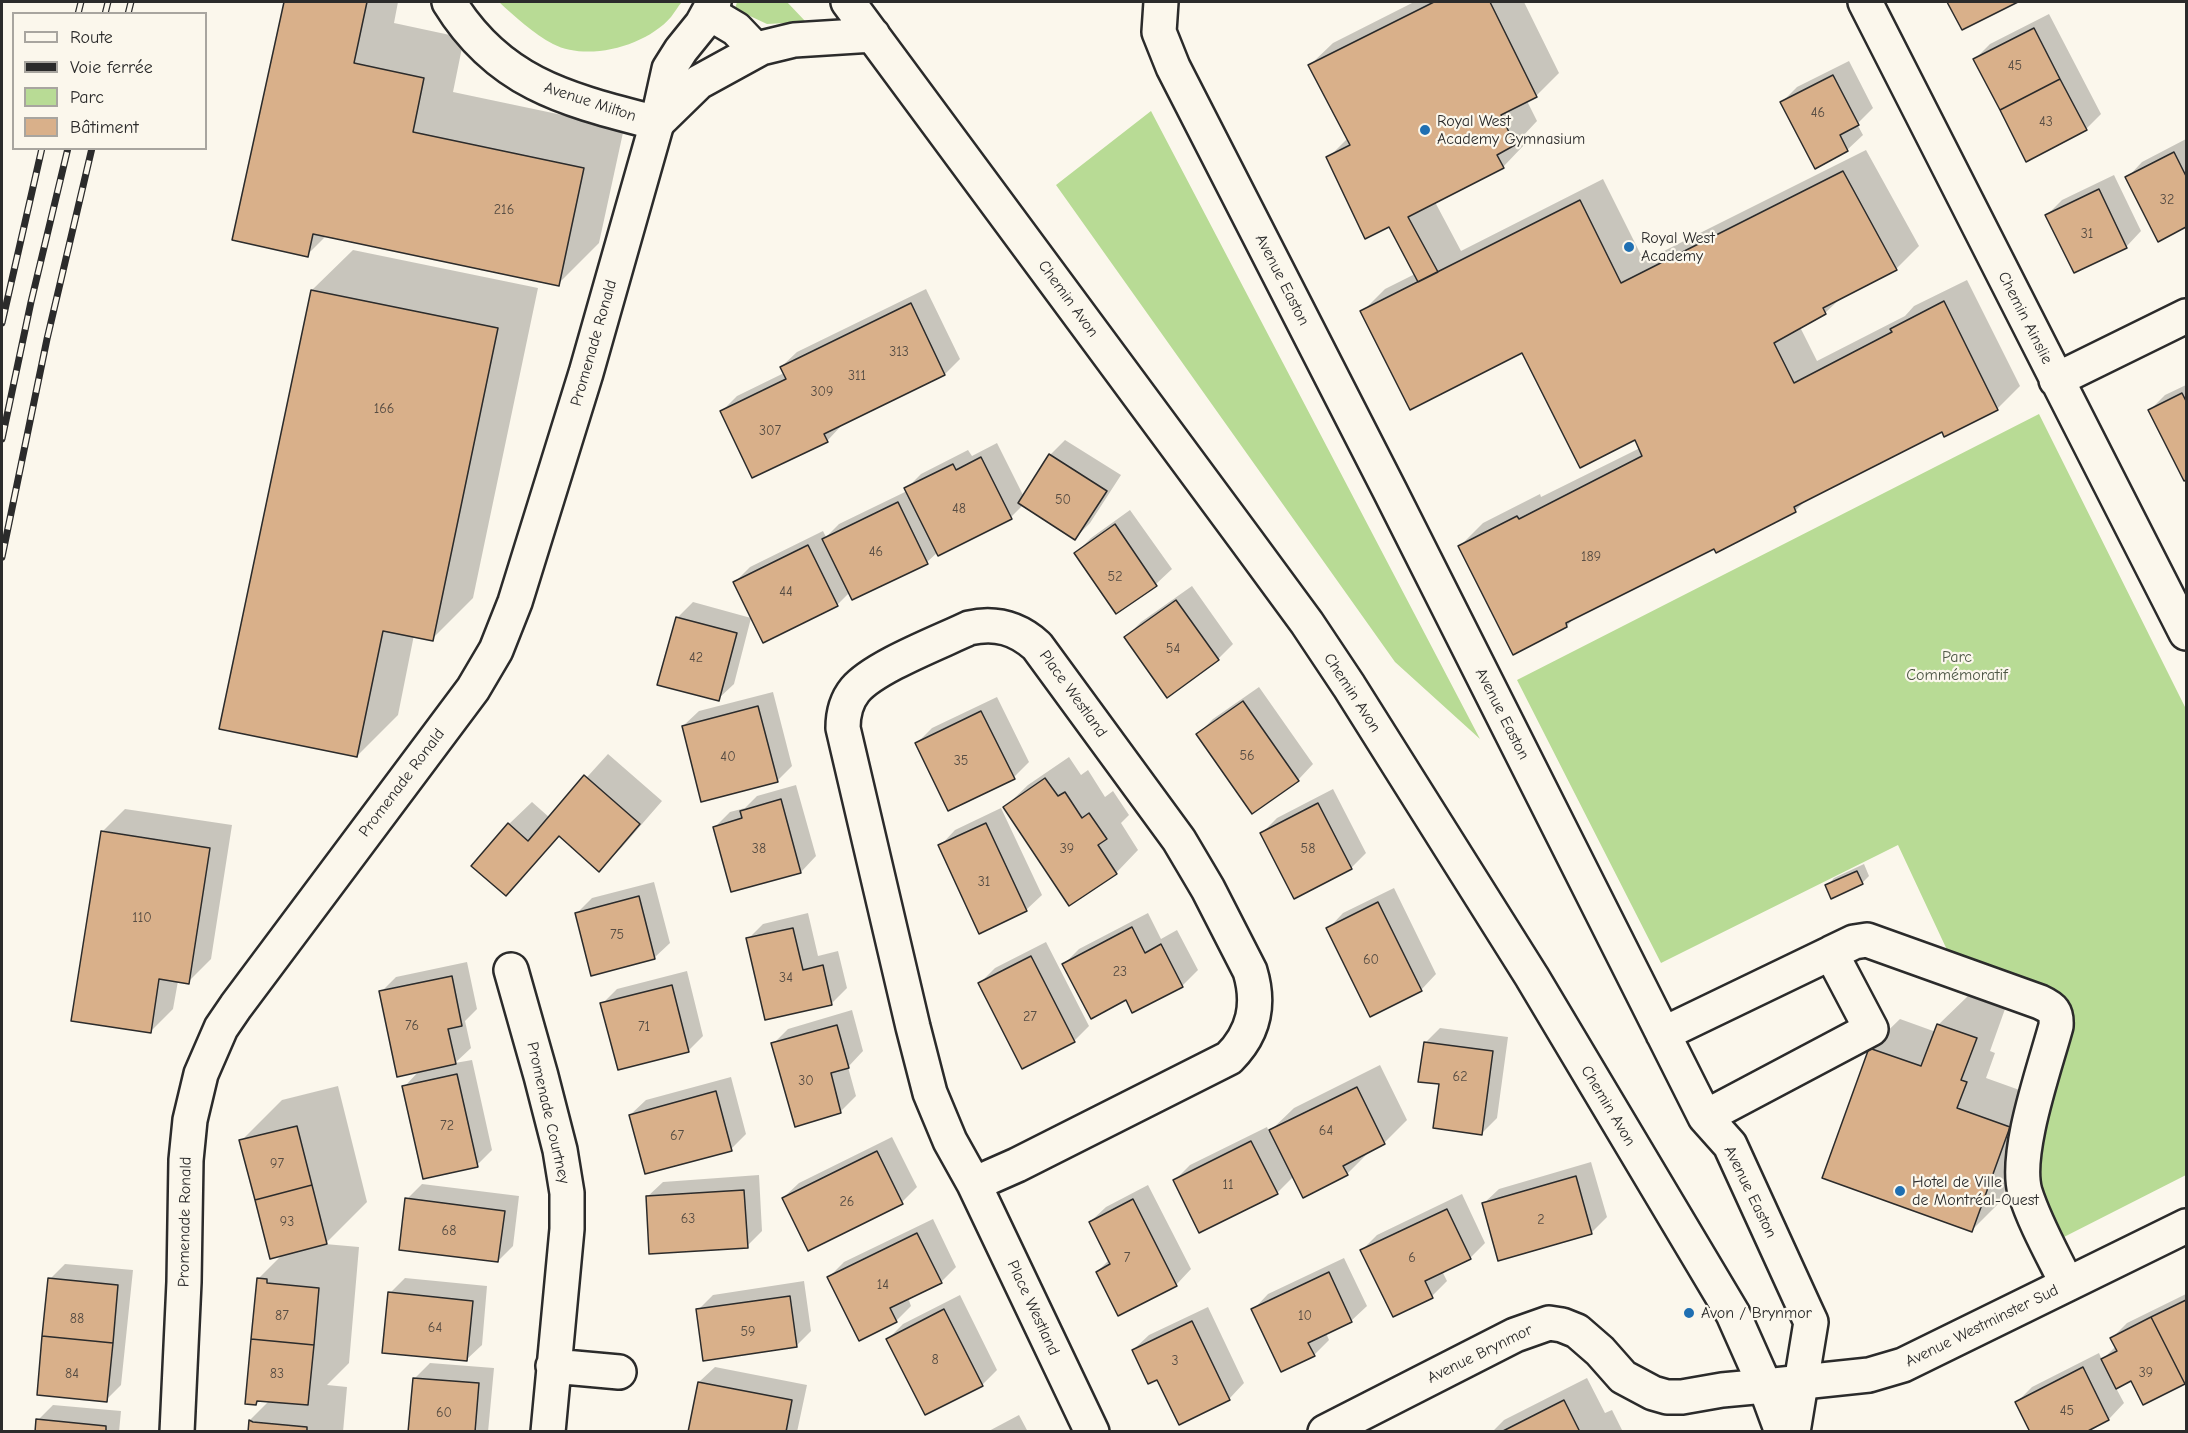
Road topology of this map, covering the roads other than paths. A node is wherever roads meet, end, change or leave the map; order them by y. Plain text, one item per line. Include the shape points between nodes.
1 (449, 2) edge
2 (848, 2) edge
3 (1161, 2) edge
4 (1865, 2) edge
5 (712, 7) edge
6 (873, 35) junction
7 (756, 50) junction
8 (657, 123) junction
9 (2187, 316) edge
10 (2056, 380) junction
11 (2187, 633) edge
12 (1831, 953) junction
13 (511, 969) dead end
14 (1663, 1034) junction
15 (1705, 1117) junction
16 (974, 1184) junction
17 (2187, 1226) edge
18 (2067, 1284) junction
19 (553, 1366) junction
20 (619, 1372) dead end
21 (1802, 1382) junction
22 (1765, 1386) junction
23 (177, 1431) edge
24 (548, 1431) edge
25 (1092, 1431) edge
26 (1325, 1431) edge
27 (1782, 1431) edge
28 (1793, 1431) edge

1 - 8 street, Avenue Milton via 480,42 527,80 583,103
2 - 6 street, Chemin Avon
3 - 14 street, Avenue Easton via 1158,32 1165,52
4 - 10 street, Chemin Ainslie
5 - 7 street
5 - 8 street, Promenade Ronald via 669,69
6 - 7 street via 778,42
6 - 22 street, Chemin Avon via 1287,596 1349,686 1532,977 1733,1314
7 - 8 street via 699,82
8 - 23 street, Promenade Ronald via 586,373 496,650 473,689 236,1006 221,1028 201,1074 186,1160
9 - 10 street
10 - 11 street, Chemin Ainslie
12 - 14 street
12 - 15 street via 1871,1029
12 - 18 street via 1867,940 2055,1010 2056,1026 2028,1128 2022,1176 2029,1201
13 - 19 street, Promenade Courtney via 542,1076 567,1192
14 - 15 street, Avenue Easton
15 - 21 street, Avenue Easton via 1730,1145 1811,1323
16 - 16 street, Place Westland via 938,1116 921,1064 843,728 848,700 863,682 969,628 984,625 1011,628 1037,646 1169,825 1195,865 1250,971 1256,1001 1249,1032 1229,1058
16 - 25 street, Place Westland
17 - 18 street, Avenue Westminster Sud
18 - 21 street, Avenue Westminster Sud via 1903,1365 1869,1375
19 - 20 street
19 - 24 street, Promenade Courtney
21 - 22 street, Avenue Westminster Sud
21 - 28 street, Avenue Easton
22 - 26 street, Avenue Brynmor via 1689,1396 1653,1393 1623,1377 1577,1331 1549,1323 1515,1335
22 - 27 street, Chemin Avon

